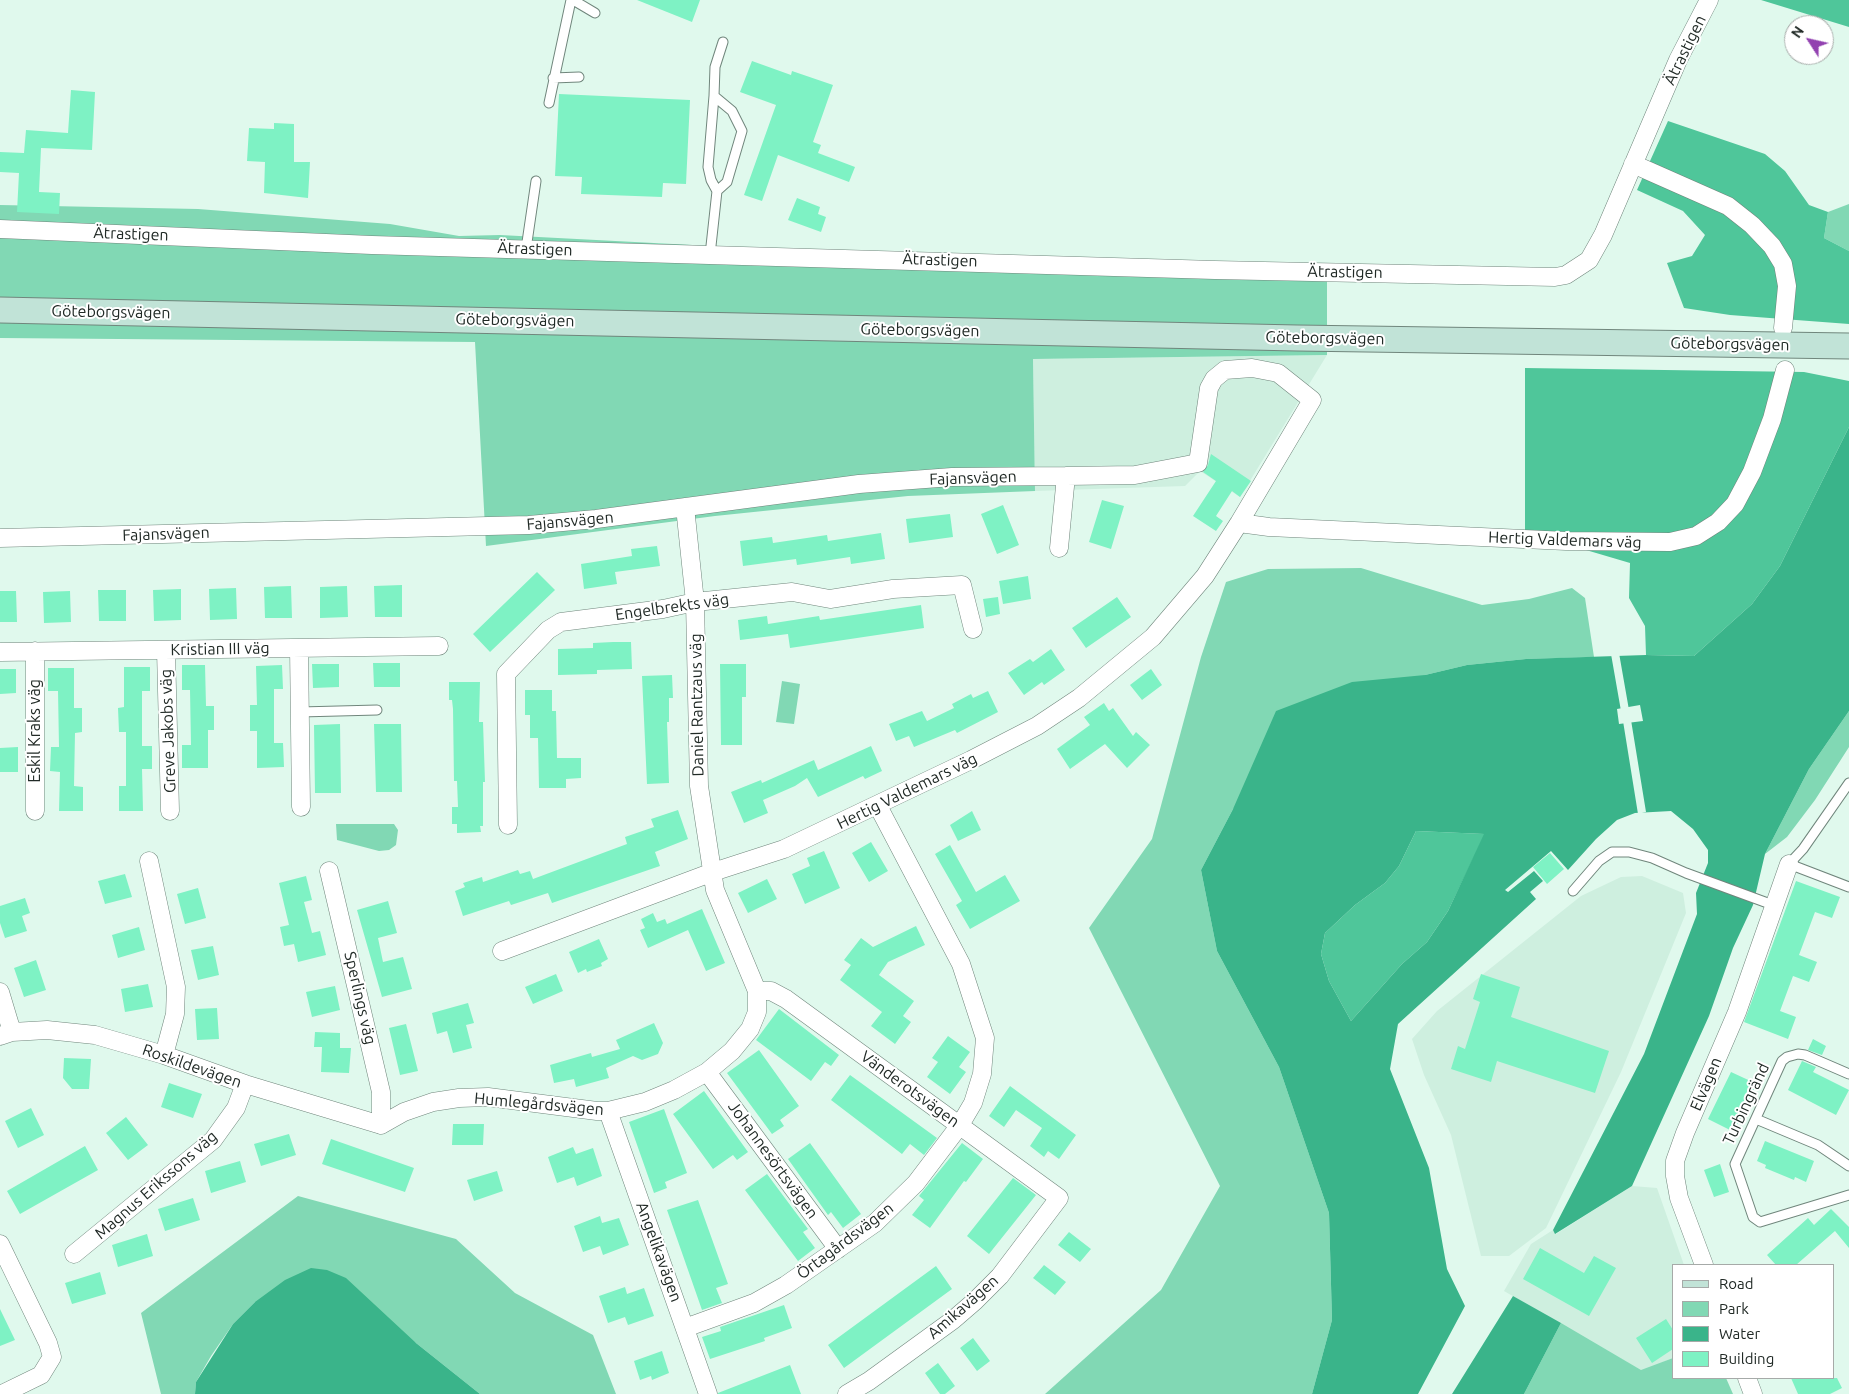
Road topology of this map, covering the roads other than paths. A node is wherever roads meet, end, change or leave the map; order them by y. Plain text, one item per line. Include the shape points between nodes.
1 (572, 0) edge
2 (1710, 0) edge
3 (595, 13) dead end
4 (722, 42) dead end
5 (579, 77) dead end
6 (553, 78) junction
7 (714, 96) junction
8 (549, 103) dead end
9 (1633, 164) junction
10 (536, 181) dead end
11 (718, 191) junction
12 (0, 229) edge
13 (526, 249) junction
14 (710, 254) junction
15 (0, 310) edge
16 (1783, 328) dead end
17 (1845, 346) edge
18 (1785, 370) dead end
19 (1312, 400) joint
20 (1066, 476) junction
21 (685, 507) junction
22 (1240, 523) junction
23 (0, 538) edge
24 (1059, 548) dead end
25 (695, 602) junction
26 (973, 629) dead end
27 (439, 646) dead end
28 (299, 648) junction
29 (166, 650) junction
30 (35, 651) junction
31 (0, 652) edge
32 (377, 710) dead end
33 (300, 712) junction
34 (1849, 783) edge
35 (878, 806) junction
36 (301, 807) dead end
37 (35, 811) dead end
38 (170, 811) dead end
39 (508, 825) dead end
40 (149, 861) dead end
41 (1789, 864) junction
42 (329, 871) dead end
43 (712, 872) junction
44 (1849, 887) edge
45 (1573, 891) dead end
46 (1773, 905) junction
47 (502, 951) dead end
48 (757, 991) junction
49 (0, 992) edge
50 (6, 1034) edge
51 (164, 1055) junction
52 (707, 1072) junction
53 (1849, 1074) edge
54 (244, 1084) junction
55 (608, 1111) junction
56 (1756, 1119) junction
57 (381, 1125) junction
58 (960, 1125) junction
59 (1849, 1166) edge
60 (1849, 1195) edge
61 (1058, 1198) joint
62 (0, 1244) edge
63 (838, 1249) junction
64 (74, 1254) dead end
65 (1704, 1264) edge
66 (685, 1328) junction
67 (1746, 1379) edge
68 (2, 1394) edge
69 (708, 1394) edge
70 (847, 1394) edge
71 (1753, 1394) edge

1 - 3 lane
1 - 6 lane
2 - 9 street, Ätrastigen via 1678,60
4 - 7 lane via 715,67
5 - 6 lane
6 - 8 lane
7 - 11 lane via 708,166
7 - 11 lane via 732,111 742,131 727,182
9 - 14 street, Ätrastigen via 1589,260 1566,275 1555,277
9 - 16 street via 1728,206 1772,246 1783,264 1787,286
10 - 13 lane
11 - 14 lane
12 - 13 street, Ätrastigen
13 - 14 street, Ätrastigen
15 - 17 main road, Göteborgsvägen via 1277,338
18 - 22 street, Hertig Valdemars väg via 1772,419 1752,472 1735,504 1718,522 1696,536 1670,542 1566,541
19 - 20 street, Fajansvägen via 1278,373 1252,368 1225,370 1209,388 1198,463 1135,475
19 - 22 street, Hertig Valdemars väg
20 - 21 street, Fajansvägen via 952,477 868,483
20 - 24 street
21 - 23 street, Fajansvägen via 596,520 480,527
21 - 25 street, Daniel Rantzaus väg
22 - 35 street, Hertig Valdemars väg via 1205,576 1154,637 1079,698 1036,726
25 - 26 street, Engelbrekts väg via 792,592 830,599 893,589 962,585
25 - 39 street, Engelbrekts väg via 663,610 561,622 548,630 506,674
25 - 43 street, Daniel Rantzaus väg via 697,775
27 - 28 street, Kristian III väg
28 - 29 street, Kristian III väg
28 - 33 street
29 - 30 street, Kristian III väg
29 - 38 street, Greve Jakobs väg
30 - 31 street, Kristian III väg
30 - 37 street, Eskil Kraks väg
32 - 33 lane
33 - 36 street
34 - 41 lane, Elvägen
35 - 43 street, Hertig Valdemars väg via 784,849
35 - 58 street, Örtagårdsvägen via 961,964 985,1038 982,1074 973,1103
40 - 51 street via 176,988 175,1014
41 - 44 lane
41 - 46 street, Elvägen
42 - 57 street, Sperlings väg via 381,1092
43 - 47 street, Hertig Valdemars väg
43 - 48 street, Humlegårdsvägen via 715,890
45 - 46 lane via 1599,860 1612,852 1629,852
46 - 65 street, Elvägen via 1737,1012 1675,1161 1679,1198
48 - 52 street, Humlegårdsvägen via 757,1012 750,1029 732,1051
48 - 58 street, Vänderotsvägen via 771,991 786,999
49 - 50 street
50 - 51 street, Roskildevägen via 60,1030 95,1035
51 - 54 street, Roskildevägen
52 - 55 street, Humlegårdsvägen via 652,1099
52 - 63 street, Johannesörtsvägen
53 - 56 lane, Turbingränd via 1805,1055 1787,1057 1782,1061
54 - 57 street, Roskildevägen
54 - 64 street, Magnus Erikssons väg via 236,1108 213,1140
55 - 57 street, Humlegårdsvägen via 488,1097 458,1098 433,1102
55 - 66 street, Angelikavägen
56 - 59 lane via 1818,1145
56 - 60 lane, Turbingränd via 1736,1164 1756,1220 1766,1222
58 - 61 street, Vänderotsvägen
58 - 63 street, Örtagårdsvägen via 896,1205
61 - 70 street, Amikavägen via 1000,1276 975,1301 938,1331
62 - 68 street via 52,1357 41,1375
63 - 66 street, Örtagårdsvägen via 754,1303
66 - 69 street, Angelikavägen
67 - 71 street

